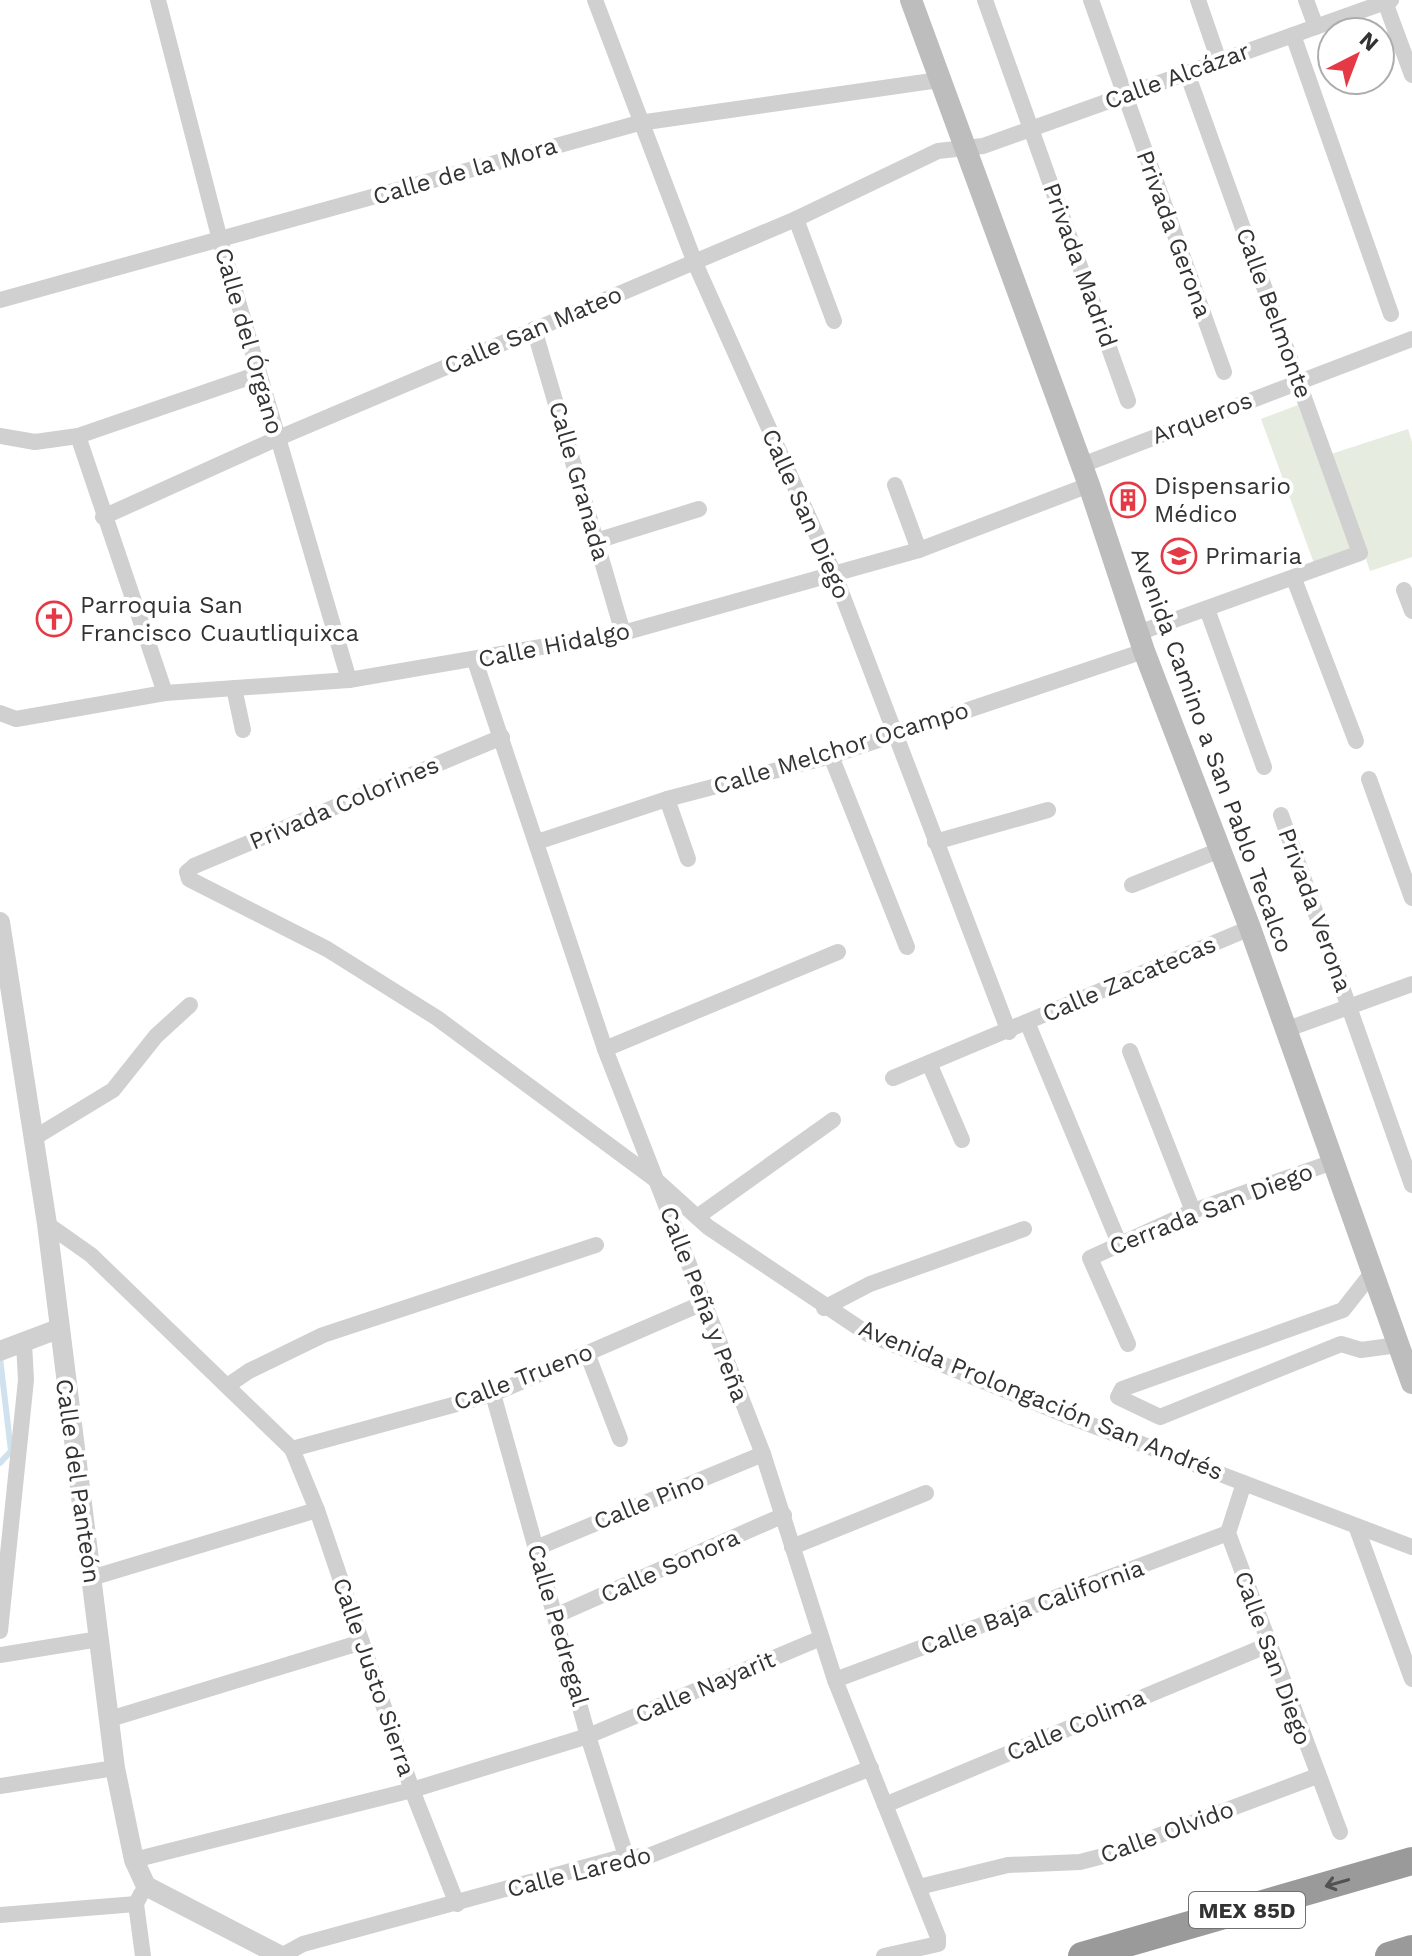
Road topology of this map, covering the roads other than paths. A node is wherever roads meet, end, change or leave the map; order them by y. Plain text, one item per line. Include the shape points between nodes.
1 (158, 0) edge
2 (595, 0) edge
3 (911, 0) edge
4 (985, 0) edge
5 (1091, 0) edge
6 (1198, 0) edge
7 (1306, 0) edge
8 (1388, 1) edge
9 (1346, 16) edge
10 (1316, 27) joint
11 (1293, 35) junction
12 (1219, 61) junction
13 (1187, 73) junction
14 (1412, 75) edge
15 (939, 80) junction
16 (1124, 95) junction
17 (639, 123) junction
18 (1031, 129) junction
19 (963, 148) junction
20 (796, 219) junction
21 (220, 240) junction
22 (695, 263) junction
23 (0, 300) edge
24 (1391, 314) dead end
25 (834, 321) dead end
26 (534, 329) junction
27 (1412, 339) edge
28 (1224, 372) dead end
29 (258, 374) junction
30 (1298, 381) junction
31 (1128, 401) dead end
32 (0, 436) edge
33 (78, 436) junction
34 (276, 439) junction
35 (1086, 475) junction
36 (895, 485) dead end
37 (699, 509) dead end
38 (103, 517) junction
39 (596, 541) junction
40 (919, 550) junction
41 (1360, 553) joint
42 (835, 576) junction
43 (1294, 579) junction
44 (1404, 590) dead end
45 (1207, 609) junction
46 (1412, 611) edge
47 (623, 633) junction
48 (1141, 642) junction
49 (475, 661) junction
50 (349, 680) junction
51 (234, 688) junction
52 (165, 693) junction
53 (0, 713) edge
54 (243, 730) dead end
55 (895, 735) junction
56 (502, 737) junction
57 (1356, 741) dead end
58 (831, 756) junction
59 (1264, 767) dead end
60 (1369, 779) dead end
61 (667, 799) junction
62 (1048, 810) dead end
63 (1281, 815) dead end
64 (537, 842) junction
65 (935, 842) junction
66 (1220, 850) junction
67 (688, 859) dead end
68 (187, 872) joint
69 (1132, 885) dead end
70 (1412, 898) edge
71 (0, 922) edge
72 (1250, 928) junction
73 (907, 947) dead end
74 (838, 952) dead end
75 (1412, 984) edge
76 (190, 1005) dead end
77 (1349, 1006) junction
78 (1027, 1022) junction
79 (1285, 1030) junction
80 (1009, 1032) junction
81 (605, 1049) junction
82 (1130, 1051) dead end
83 (929, 1063) junction
84 (893, 1078) dead end
85 (833, 1120) dead end
86 (34, 1138) junction
87 (962, 1140) dead end
88 (1333, 1162) junction
89 (656, 1180) junction
90 (1412, 1185) edge
91 (1193, 1211) junction
92 (697, 1217) junction
93 (47, 1224) junction
94 (1024, 1229) dead end
95 (1119, 1243) junction
96 (596, 1245) dead end
97 (1372, 1273) junction
98 (703, 1303) junction
99 (824, 1308) junction
100 (1343, 1310) junction
101 (58, 1329) junction
102 (1128, 1344) dead end
103 (1341, 1344) junction
104 (1398, 1345) junction
105 (10, 1348) edge
106 (587, 1353) junction
107 (1412, 1383) edge
108 (227, 1386) junction
109 (493, 1394) junction
110 (620, 1439) dead end
111 (292, 1449) junction
112 (763, 1454) junction
113 (1244, 1483) junction
114 (926, 1493) dead end
115 (317, 1510) junction
116 (784, 1515) junction
117 (1356, 1526) junction
118 (1228, 1533) junction
119 (792, 1547) junction
120 (1412, 1547) edge
121 (536, 1548) junction
122 (91, 1578) junction
123 (555, 1616) junction
124 (0, 1631) edge
125 (821, 1638) junction
126 (99, 1639) junction
127 (362, 1642) junction
128 (1268, 1645) junction
129 (0, 1655) edge
130 (1412, 1679) edge
131 (835, 1680) junction
132 (110, 1719) junction
133 (588, 1736) junction
134 (115, 1768) junction
135 (871, 1768) junction
136 (1317, 1776) junction
137 (0, 1786) edge
138 (412, 1790) junction
139 (885, 1805) junction
140 (1340, 1832) dead end
141 (626, 1856) junction
142 (134, 1860) junction
143 (1412, 1861) edge
144 (919, 1887) junction
145 (141, 1895) junction
146 (457, 1904) junction
147 (0, 1915) edge
148 (1412, 1949) edge
149 (143, 1956) edge
150 (281, 1956) edge
151 (884, 1956) edge
152 (1082, 1956) edge
153 (1389, 1956) edge

1 - 21 street, Calle del Órgano
2 - 17 street, Calle San Diego
3 - 15 main road, Avenida Camino a San Pablo Tecalco
4 - 18 street, Privada Madrid
5 - 16 street, Privada Gerona
6 - 12 street
7 - 10 street
8 - 9 street, Calle Alcázar
8 - 14 street
10 - 11 street, Calle Alcázar
11 - 12 street, Calle Alcázar
11 - 24 street
12 - 13 street, Calle Alcázar
13 - 16 street, Calle Alcázar
13 - 30 street, Calle Belmonte
15 - 17 street, Calle de la Mora
15 - 19 main road, Avenida Camino a San Pablo Tecalco
16 - 18 street, Calle Alcázar
16 - 28 street, Privada Gerona
17 - 21 street, Calle de la Mora
17 - 22 street, Calle San Diego
18 - 19 street, Calle Alcázar
18 - 31 street, Privada Madrid
19 - 20 street, Calle San Mateo via 938,151
19 - 35 main road, Avenida Camino a San Pablo Tecalco
20 - 22 street, Calle San Mateo
20 - 25 street
21 - 23 street, Calle de la Mora
21 - 29 street, Calle del Órgano
22 - 26 street, Calle San Mateo
22 - 42 street, Calle San Diego
26 - 34 street, Calle San Mateo
26 - 39 street, Calle Granada
27 - 30 street, Arqueros
29 - 33 street
29 - 34 street, Calle del Órgano
30 - 35 street, Arqueros
30 - 41 street, Calle Belmonte
32 - 33 street via 35,442
33 - 38 street
34 - 38 street, Calle San Mateo
34 - 50 street, Calle del Órgano
35 - 40 street, Calle Hidalgo
35 - 48 main road, Avenida Camino a San Pablo Tecalco
36 - 40 street
37 - 39 street
38 - 52 street
39 - 47 street, Calle Granada
40 - 42 street, Calle Hidalgo
41 - 43 street, Calle Melchor Ocampo
42 - 47 street, Calle Hidalgo
42 - 55 street, Calle San Diego
43 - 45 street, Calle Melchor Ocampo
43 - 57 street
44 - 46 street
45 - 48 street, Calle Melchor Ocampo
45 - 59 street
47 - 49 street, Calle Hidalgo
48 - 55 street, Calle Melchor Ocampo
48 - 66 main road, Avenida Camino a San Pablo Tecalco
49 - 50 street, Calle Hidalgo
49 - 56 street, Calle Peña y Peña
50 - 51 street, Calle Hidalgo
51 - 52 street, Calle Hidalgo
51 - 54 street
52 - 53 street, Calle Hidalgo via 16,719
55 - 58 street, Calle Melchor Ocampo
55 - 65 street, Calle San Diego
56 - 64 street, Calle Peña y Peña
56 - 68 street, Privada Colorines
58 - 61 street, Calle Melchor Ocampo
58 - 73 street
60 - 70 street
61 - 64 street, Calle Melchor Ocampo
61 - 67 street
62 - 65 street
63 - 77 street, Privada Verona
64 - 81 street, Calle Peña y Peña
65 - 80 street, Calle San Diego
66 - 69 street
66 - 72 main road, Avenida Camino a San Pablo Tecalco
68 - 89 street, Avenida Prolongación San Andrés via 189,879 327,949 437,1018
71 - 86 street, Calle del Panteón
72 - 78 street, Calle Zacatecas
72 - 79 main road, Avenida Camino a San Pablo Tecalco
74 - 81 street
75 - 77 street
76 - 86 street via 156,1036 113,1090
77 - 79 street
77 - 90 street, Privada Verona
78 - 80 street, Calle Zacatecas
78 - 95 street
79 - 88 main road, Avenida Camino a San Pablo Tecalco
80 - 83 street, Calle Zacatecas
81 - 89 street, Calle Peña y Peña
82 - 91 street
83 - 84 street, Calle Zacatecas
83 - 87 street
85 - 92 street
86 - 93 street, Calle del Panteón
88 - 91 street, Cerrada San Diego
88 - 97 main road, Avenida Camino a San Pablo Tecalco
89 - 92 street, Avenida Prolongación San Andrés
89 - 98 street, Calle Peña y Peña
91 - 95 street, Cerrada San Diego
92 - 99 street, Avenida Prolongación San Andrés
93 - 101 street, Calle del Panteón
93 - 108 street via 91,1255
94 - 99 street via 870,1284
95 - 102 street, Cerrada San Diego via 1090,1262
96 - 108 street via 323,1335
97 - 100 street
97 - 104 main road, Avenida Camino a San Pablo Tecalco
98 - 106 street, Calle Trueno
98 - 112 street, Calle Peña y Peña
99 - 113 street, Avenida Prolongación San Andrés via 897,1346
100 - 103 street
100 - 103 street via 1122,1389 1118,1397 1152,1416 1163,1416
101 - 105 street
101 - 122 street, Calle del Panteón
103 - 104 street via 1361,1350
104 - 107 main road, Avenida Camino a San Pablo Tecalco
105 - 124 street via 26,1380
106 - 109 street, Calle Trueno
106 - 110 street
108 - 111 street
109 - 111 street, Calle Trueno
109 - 121 street, Calle Pedregal
111 - 115 street, Calle Justo Sierra
112 - 116 street, Calle Peña y Peña
112 - 121 street, Calle Pino
113 - 117 street, Avenida Prolongación San Andrés
113 - 118 street
114 - 119 street
115 - 122 street
115 - 127 street, Calle Justo Sierra
116 - 119 street, Calle Peña y Peña
116 - 123 street, Calle Sonora
117 - 120 street, Avenida Prolongación San Andrés
117 - 130 street
118 - 128 street, Calle San Diego
118 - 131 street, Calle Baja California
119 - 125 street, Calle Peña y Peña
121 - 123 street, Calle Pedregal
122 - 126 street, Calle del Panteón
123 - 133 street, Calle Pedregal
125 - 131 street, Calle Peña y Peña
125 - 133 street, Calle Nayarit
126 - 129 street
126 - 132 street, Calle del Panteón
127 - 132 street
127 - 138 street, Calle Justo Sierra
128 - 136 street, Calle San Diego
128 - 139 street, Calle Colima
131 - 135 street, Calle Peña y Peña
132 - 134 street, Calle del Panteón
133 - 138 street, Calle Nayarit
133 - 141 street, Calle Pedregal
134 - 137 street
134 - 142 street, Calle del Panteón
135 - 139 street, Calle Peña y Peña
135 - 141 street, Calle Laredo via 646,1857
136 - 140 street, Calle San Diego
136 - 144 street, Calle Olvido via 1107,1855 1080,1862 1008,1865
138 - 142 street, Calle Nayarit
138 - 146 street, Calle Justo Sierra
139 - 144 street, Calle Peña y Peña
141 - 146 street, Calle Laredo
142 - 145 street, Calle del Panteón
143 -> 152 highway, MEX 85D
144 - 151 street, Calle Peña y Peña via 938,1944
145 - 147 street
145 - 149 street
145 - 150 street
146 - 150 street, Calle Laredo via 303,1944
148 - 153 highway

